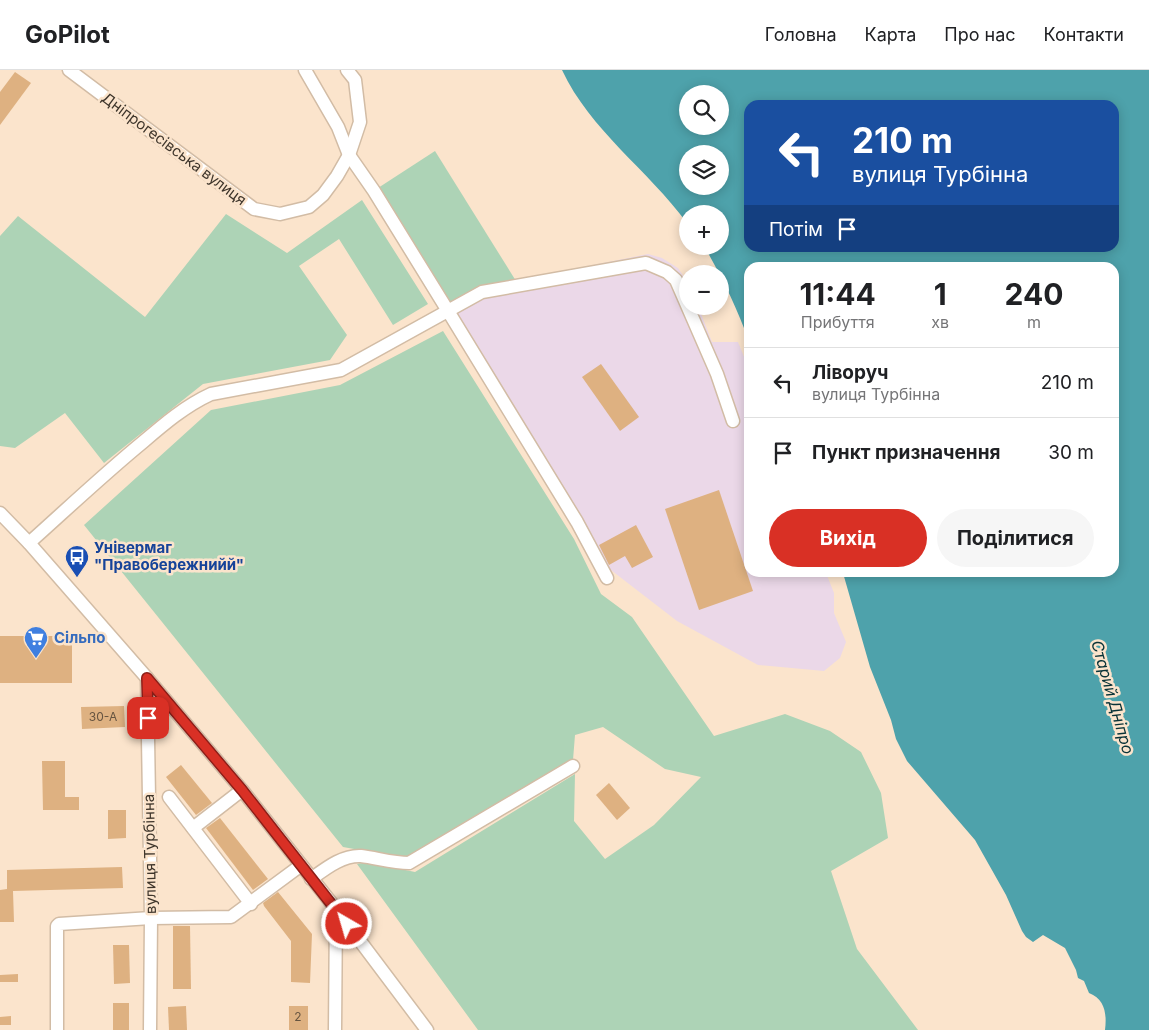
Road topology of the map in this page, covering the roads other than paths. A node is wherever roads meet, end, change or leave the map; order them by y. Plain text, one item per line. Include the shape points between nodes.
1 (69, 70) edge
2 (305, 70) edge
3 (347, 70) edge
4 (349, 155) junction
5 (448, 311) junction
6 (733, 421) dead end
7 (0, 513) edge
8 (29, 543) junction
9 (607, 578) dead end
10 (147, 678) junction
11 (572, 766) dead end
12 (242, 790) junction
13 (169, 797) dead end
14 (193, 828) junction
15 (300, 866) junction
16 (311, 879) junction
17 (251, 904) junction
18 (336, 910) junction
19 (151, 918) junction
20 (57, 1030) edge
21 (150, 1030) edge
22 (335, 1030) edge
23 (427, 1030) edge

1 - 4 street, Дніпрогесівська вулиця via 254,209 280,214 309,207 324,194
2 - 4 street via 338,127
3 - 4 street, Дніпрогесівська вулиця via 355,80 360,122
4 - 5 street
5 - 6 street via 482,292 646,263 676,280 717,374
5 - 8 street via 341,370 211,394 197,400 119,462
5 - 9 street via 577,522
7 - 8 street
8 - 10 street
10 - 12 street
10 - 19 street, вулиця Турбінна
11 - 16 street via 409,862 359,856 346,858
12 - 14 street
12 - 15 street
13 - 14 street
14 - 17 street
15 - 16 street
15 - 17 street
16 - 18 street
17 - 19 street via 231,917
18 - 22 street
18 - 23 street
19 - 20 street via 57,926
19 - 21 street, вулиця Турбінна

